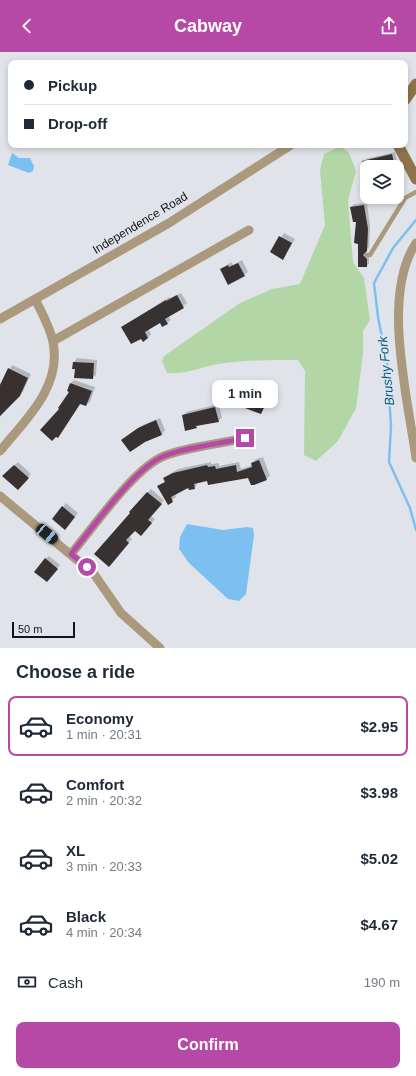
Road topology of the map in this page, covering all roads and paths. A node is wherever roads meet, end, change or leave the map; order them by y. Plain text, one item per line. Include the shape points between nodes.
1 (416, 84) edge
2 (408, 96) edge
3 (286, 148) edge
4 (400, 148) edge
5 (416, 179) edge
6 (416, 192) edge
7 (249, 230) dead end
8 (416, 243) edge
9 (367, 255) dead end
10 (35, 299) junction
11 (0, 320) edge
12 (53, 341) junction
13 (245, 438) dead end
14 (0, 451) edge
15 (416, 458) edge
16 (0, 496) edge
17 (71, 554) junction
18 (160, 648) edge

1 - 2 main road
3 - 10 street, Independence Road via 169,223
4 - 5 main road
6 - 9 lane via 405,198 370,255
7 - 12 street
8 - 15 street via 402,277 398,314
10 - 11 street, Independence Road
10 - 12 street
12 - 14 street via 54,368 46,392
13 - 17 street via 170,454 151,463 135,477
16 - 17 street
17 - 18 street via 101,582 121,613

